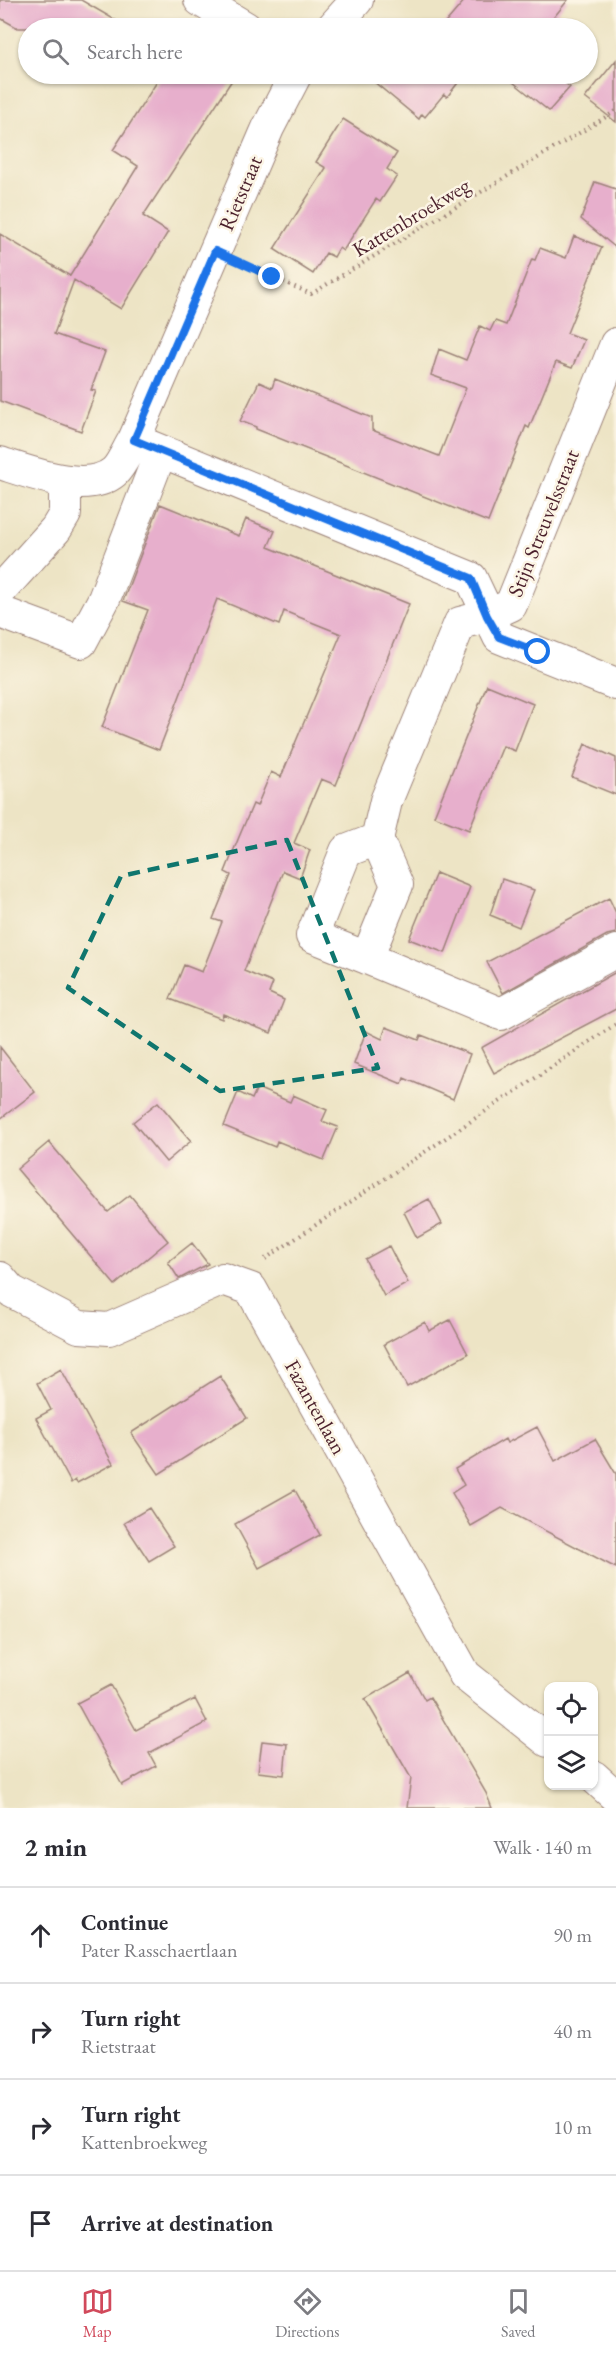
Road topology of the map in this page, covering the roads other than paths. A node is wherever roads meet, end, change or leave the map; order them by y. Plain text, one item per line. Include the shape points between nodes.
1 (200, 0) edge
2 (357, 0) edge
3 (230, 18) edge
4 (341, 18) edge
5 (291, 84) edge
6 (616, 344) edge
7 (147, 445) junction
8 (0, 463) edge
9 (64, 482) junction
10 (0, 591) edge
11 (0, 612) edge
12 (487, 616) junction
13 (616, 684) edge
14 (377, 839) junction
15 (616, 951) edge
16 (367, 958) junction
17 (0, 1278) edge
18 (544, 1737) edge
19 (598, 1781) edge
20 (616, 1797) edge

1 - 3 street
2 - 4 street
5 - 7 street, Rietstraat via 215,251
6 - 12 street, Stijn Streuvelsstraat via 511,605
7 - 9 street, Rietstraat via 113,472 89,482
7 - 11 street, Rietstraat via 104,599 81,642
7 - 12 street via 471,578
8 - 9 street
9 - 10 street via 65,514
12 - 13 street via 499,637
12 - 14 street, Stijn Streuvelsstraat via 460,623 386,801
14 - 16 street via 397,885
14 - 16 street via 346,851 312,936
15 - 16 street via 501,1014
17 - 18 street, Fazantenlaan via 11,1291 79,1327 109,1329 223,1280 251,1289 465,1676
19 - 20 street

